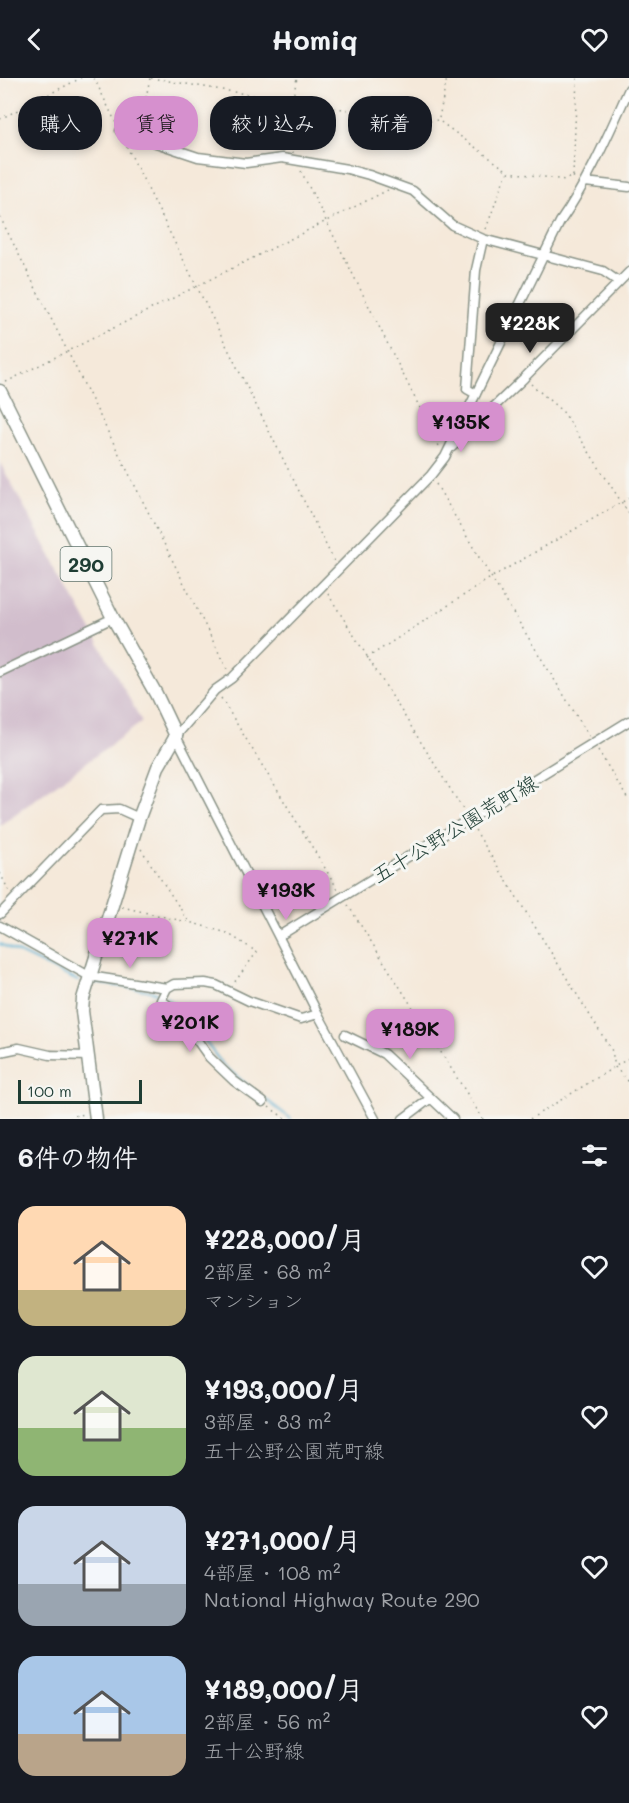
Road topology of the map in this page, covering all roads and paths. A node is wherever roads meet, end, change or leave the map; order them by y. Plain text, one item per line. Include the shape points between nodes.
1 (81, 78) edge
2 (94, 78) edge
3 (150, 78) edge
4 (297, 78) edge
5 (447, 78) edge
6 (577, 78) edge
7 (629, 89) edge
8 (146, 96) edge
9 (256, 96) edge
10 (293, 96) edge
11 (336, 108) edge
12 (0, 119) edge
13 (114, 119) edge
14 (438, 120) junction
15 (130, 150) edge
16 (177, 150) edge
17 (293, 150) edge
18 (297, 160) junction
19 (509, 172) junction
20 (572, 176) junction
21 (585, 182) junction
22 (399, 185) junction
23 (629, 187) edge
24 (0, 217) edge
25 (326, 221) junction
26 (483, 239) junction
27 (544, 255) junction
28 (629, 272) edge
29 (619, 282) junction
30 (198, 287) junction
31 (69, 352) junction
32 (525, 378) junction
33 (0, 385) edge
34 (0, 391) edge
35 (476, 394) junction
36 (446, 454) junction
37 (431, 476) junction
38 (629, 498) edge
39 (622, 502) junction
40 (629, 514) edge
41 (338, 570) junction
42 (492, 577) junction
43 (322, 585) junction
44 (113, 618) junction
45 (367, 658) junction
46 (0, 672) edge
47 (232, 678) junction
48 (215, 690) junction
49 (629, 721) edge
50 (176, 735) junction
51 (593, 743) junction
52 (629, 801) edge
53 (139, 818) junction
54 (469, 819) junction
55 (134, 838) junction
56 (0, 873) edge
57 (343, 896) junction
58 (14, 899) junction
59 (112, 904) junction
60 (0, 914) edge
61 (189, 922) junction
62 (0, 926) edge
63 (279, 936) junction
64 (90, 976) junction
65 (166, 988) junction
66 (229, 990) junction
67 (318, 1014) junction
68 (345, 1035) dead end
69 (0, 1052) edge
70 (88, 1056) junction
71 (629, 1058) edge
72 (615, 1066) junction
73 (629, 1082) edge
74 (431, 1098) junction
75 (263, 1102) joint
76 (96, 1116) edge
77 (70, 1119) edge
78 (286, 1119) edge
79 (375, 1119) edge
80 (403, 1119) edge
81 (453, 1119) edge
82 (483, 1119) edge
83 (530, 1119) edge

1 - 12 path
2 - 13 path
3 - 8 path
3 - 9 path
4 - 10 path
5 - 14 path
6 - 20 path
7 - 21 street
11 - 14 path
14 - 19 path
15 - 30 path
16 - 18 street via 246,163
17 - 18 path
18 - 22 street via 347,169
18 - 25 path
19 - 20 path via 565,180
19 - 26 path
20 - 21 path
21 - 23 street
21 - 27 street
22 - 25 path
22 - 26 street via 412,191 452,225
24 - 31 path
25 - 30 path
25 - 36 path
26 - 27 street
26 - 35 street via 476,270 467,389
27 - 29 street via 603,271
27 - 35 street
28 - 29 street
29 - 32 street
30 - 31 path
30 - 41 path
31 - 33 path
31 - 47 path
32 - 36 street
32 - 39 path via 564,413
34 - 44 highway, 290
35 - 36 street
36 - 37 street
37 - 41 street
37 - 42 path
38 - 39 path
39 - 40 path
39 - 42 path
41 - 43 street
42 - 45 path
42 - 51 path
43 - 45 path
43 - 47 street
44 - 46 street
44 - 50 highway, 290
45 - 54 path
47 - 48 street
48 - 50 street
48 - 57 path
49 - 51 street, 五十公野公園荒町線
50 - 53 highway via 158,767
50 - 63 street
51 - 52 path
51 - 54 street, 五十公野公園荒町線
53 - 55 highway
53 - 58 street via 120,809 101,810
54 - 57 street, 五十公野公園荒町線
54 - 72 path via 612,1051
55 - 59 highway
55 - 61 path
56 - 58 path
57 - 63 street, 五十公野公園荒町線
57 - 82 path
58 - 60 street
59 - 61 path
59 - 64 highway
61 - 66 path via 227,933 257,952
62 - 64 street
63 - 67 street
64 - 65 street
64 - 70 highway via 82,1011
65 - 66 street via 206,983
65 - 75 street via 161,1000 177,1012 209,1057
66 - 67 street via 301,1019
67 - 79 street
68 - 74 street via 384,1054
69 - 70 street via 19,1048 50,1055
70 - 76 highway
71 - 72 path
72 - 73 path
72 - 83 path
74 - 80 street
74 - 81 street
75 - 78 path
76 - 77 path

